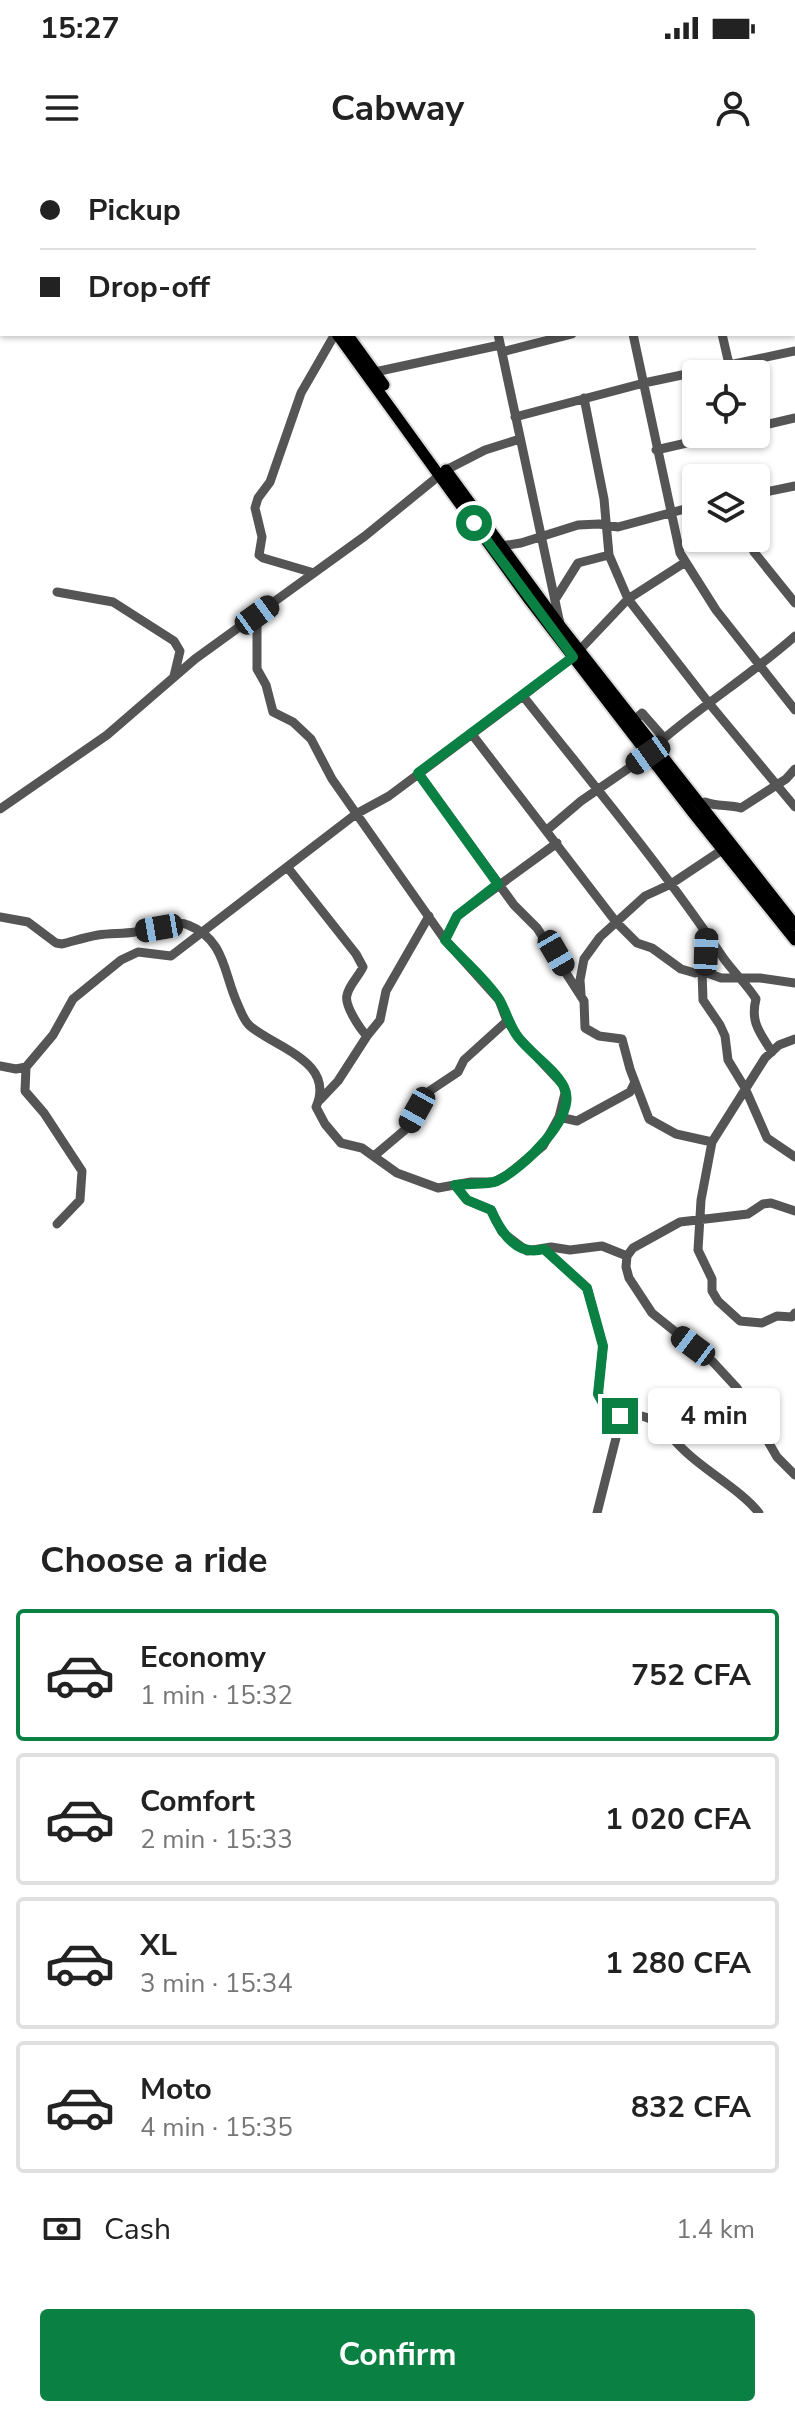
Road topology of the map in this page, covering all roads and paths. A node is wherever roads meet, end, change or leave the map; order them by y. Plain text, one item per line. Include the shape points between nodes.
1 (335, 336) edge
2 (338, 336) edge
3 (348, 336) edge
4 (498, 336) edge
5 (562, 336) edge
6 (633, 336) edge
7 (722, 336) edge
8 (501, 348) junction
9 (795, 351) edge
10 (728, 360) edge
11 (749, 360) edge
12 (375, 372) junction
13 (682, 375) edge
14 (644, 383) junction
15 (584, 398) junction
16 (515, 417) junction
17 (795, 418) edge
18 (770, 424) edge
19 (520, 439) junction
20 (682, 444) edge
21 (656, 450) junction
22 (443, 473) junction
23 (795, 486) edge
24 (770, 491) edge
25 (682, 509) edge
26 (670, 512) junction
27 (605, 525) junction
28 (543, 536) junction
29 (521, 543) junction
30 (501, 546) junction
31 (754, 552) edge
32 (609, 555) junction
33 (684, 563) junction
34 (512, 567) junction
35 (314, 573) junction
36 (551, 579) junction
37 (57, 592) dead end
38 (533, 597) junction
39 (556, 598) junction
40 (628, 599) junction
41 (795, 603) edge
42 (257, 615) junction
43 (561, 627) junction
44 (795, 636) edge
45 (576, 653) junction
46 (759, 667) junction
47 (174, 676) junction
48 (523, 696) junction
49 (708, 702) junction
50 (795, 710) edge
51 (630, 724) junction
52 (471, 733) junction
53 (664, 738) junction
54 (651, 751) junction
55 (795, 769) edge
56 (418, 773) junction
57 (776, 785) junction
58 (597, 790) junction
59 (699, 806) junction
60 (795, 807) edge
61 (0, 809) edge
62 (356, 814) junction
63 (547, 830) junction
64 (557, 843) junction
65 (722, 850) junction
66 (288, 868) junction
67 (498, 884) junction
68 (671, 884) junction
69 (429, 916) junction
70 (0, 917) edge
71 (616, 922) junction
72 (795, 925) edge
73 (201, 932) junction
74 (707, 933) junction
75 (445, 940) junction
76 (795, 940) edge
77 (702, 971) junction
78 (740, 977) junction
79 (795, 983) edge
80 (581, 997) junction
81 (507, 1021) junction
82 (367, 1036) junction
83 (795, 1039) edge
84 (772, 1052) junction
85 (0, 1066) edge
86 (26, 1067) junction
87 (635, 1082) junction
88 (745, 1088) junction
89 (318, 1102) junction
90 (559, 1117) junction
91 (712, 1142) junction
92 (374, 1156) junction
93 (795, 1157) edge
94 (455, 1185) junction
95 (795, 1211) edge
96 (700, 1220) junction
97 (57, 1224) dead end
98 (544, 1249) junction
99 (627, 1256) junction
100 (795, 1313) edge
101 (614, 1423) junction
102 (795, 1475) edge
103 (597, 1513) edge
104 (759, 1513) edge

1 - 35 street via 301,393 270,482 255,508 262,537 259,555
2 - 22 main road
3 - 12 main road
4 - 8 street
5 - 8 street
6 - 14 street
7 - 10 street
8 - 12 street
8 - 16 street
9 - 11 street
12 - 22 main road
13 - 14 street
14 - 15 street
14 - 21 street
15 - 16 street
15 - 27 street
16 - 19 street
17 - 18 street
19 - 22 street via 485,450
19 - 28 street
20 - 21 street
21 - 26 street
22 - 30 main road
22 - 34 main road
22 - 35 street
23 - 24 street
25 - 26 street
26 - 27 street via 618,527
26 - 33 street
27 - 28 street via 578,525
27 - 32 street
28 - 29 street
28 - 36 street
29 - 30 street
29 - 34 street
30 - 34 main road
31 - 41 street
32 - 39 street via 578,563
32 - 40 street
33 - 40 street
33 - 46 street
34 - 38 main road
35 - 42 street
36 - 38 street
36 - 39 street
37 - 47 street via 113,602 174,641 180,651
38 - 43 main road
38 - 45 main road
39 - 43 street
40 - 45 street
40 - 49 street
42 - 47 street
42 - 62 street via 257,669 271,708 311,739
43 - 45 main road
44 - 46 street
45 - 48 street
45 - 51 main road
46 - 49 street
46 - 50 street
47 - 61 street via 115,728
48 - 52 street
48 - 58 street
49 - 53 street
49 - 57 street
51 - 53 street via 642,713
51 - 54 main road
52 - 56 street
52 - 63 street
53 - 54 street
54 - 58 street
54 - 59 main road
54 - 65 main road
55 - 57 street
56 - 62 street
56 - 67 street
57 - 59 street via 741,808 705,802
57 - 60 street
58 - 63 street
58 - 68 street
59 - 72 main road
62 - 66 street
62 - 69 street
63 - 64 street
64 - 67 street
64 - 71 street
65 - 68 street
65 - 76 main road
66 - 73 street
66 - 82 street via 363,967 346,1000
67 - 75 street via 457,916
67 - 80 street via 537,928
68 - 71 street via 645,896
68 - 74 street
69 - 75 street
69 - 82 street via 386,991 380,1020
70 - 73 street via 28,922 62,944 172,923
71 - 77 street via 637,943 681,969
71 - 80 street via 585,956
73 - 86 street via 171,956 138,952 121,960 73,999 53,1035
73 - 89 street via 222,953 249,1026 312,1066 320,1085
74 - 77 street
74 - 78 street
75 - 81 street via 499,1000
77 - 78 street
77 - 88 street via 703,1000 720,1025 728,1060
78 - 79 street
78 - 84 street via 756,999 755,1026
80 - 87 street via 585,1028 622,1039
81 - 90 street via 563,1085
81 - 92 street via 458,1072 428,1092 406,1129
82 - 89 street
83 - 84 street
84 - 88 street
85 - 86 street
86 - 97 street via 25,1091 82,1171 80,1200
87 - 90 street via 630,1092 577,1121
87 - 91 street via 649,1119 676,1134
88 - 91 street
88 - 93 street via 767,1138
89 - 92 street via 319,1113 341,1143
90 - 94 street via 543,1146 507,1175 494,1182
91 - 96 street
92 - 94 street via 418,1182 438,1188
94 - 98 street via 467,1200 491,1210 502,1232 518,1247
95 - 96 street via 771,1203 748,1214
96 - 99 street via 680,1222 641,1241
96 - 100 street via 698,1250 718,1301 740,1321 752,1323
98 - 99 street via 602,1246
98 - 101 street via 587,1288 603,1346 598,1394
99 - 102 street via 629,1278 652,1313 737,1388 777,1457
101 - 103 street via 618,1438
101 - 104 street via 630,1413 650,1419

